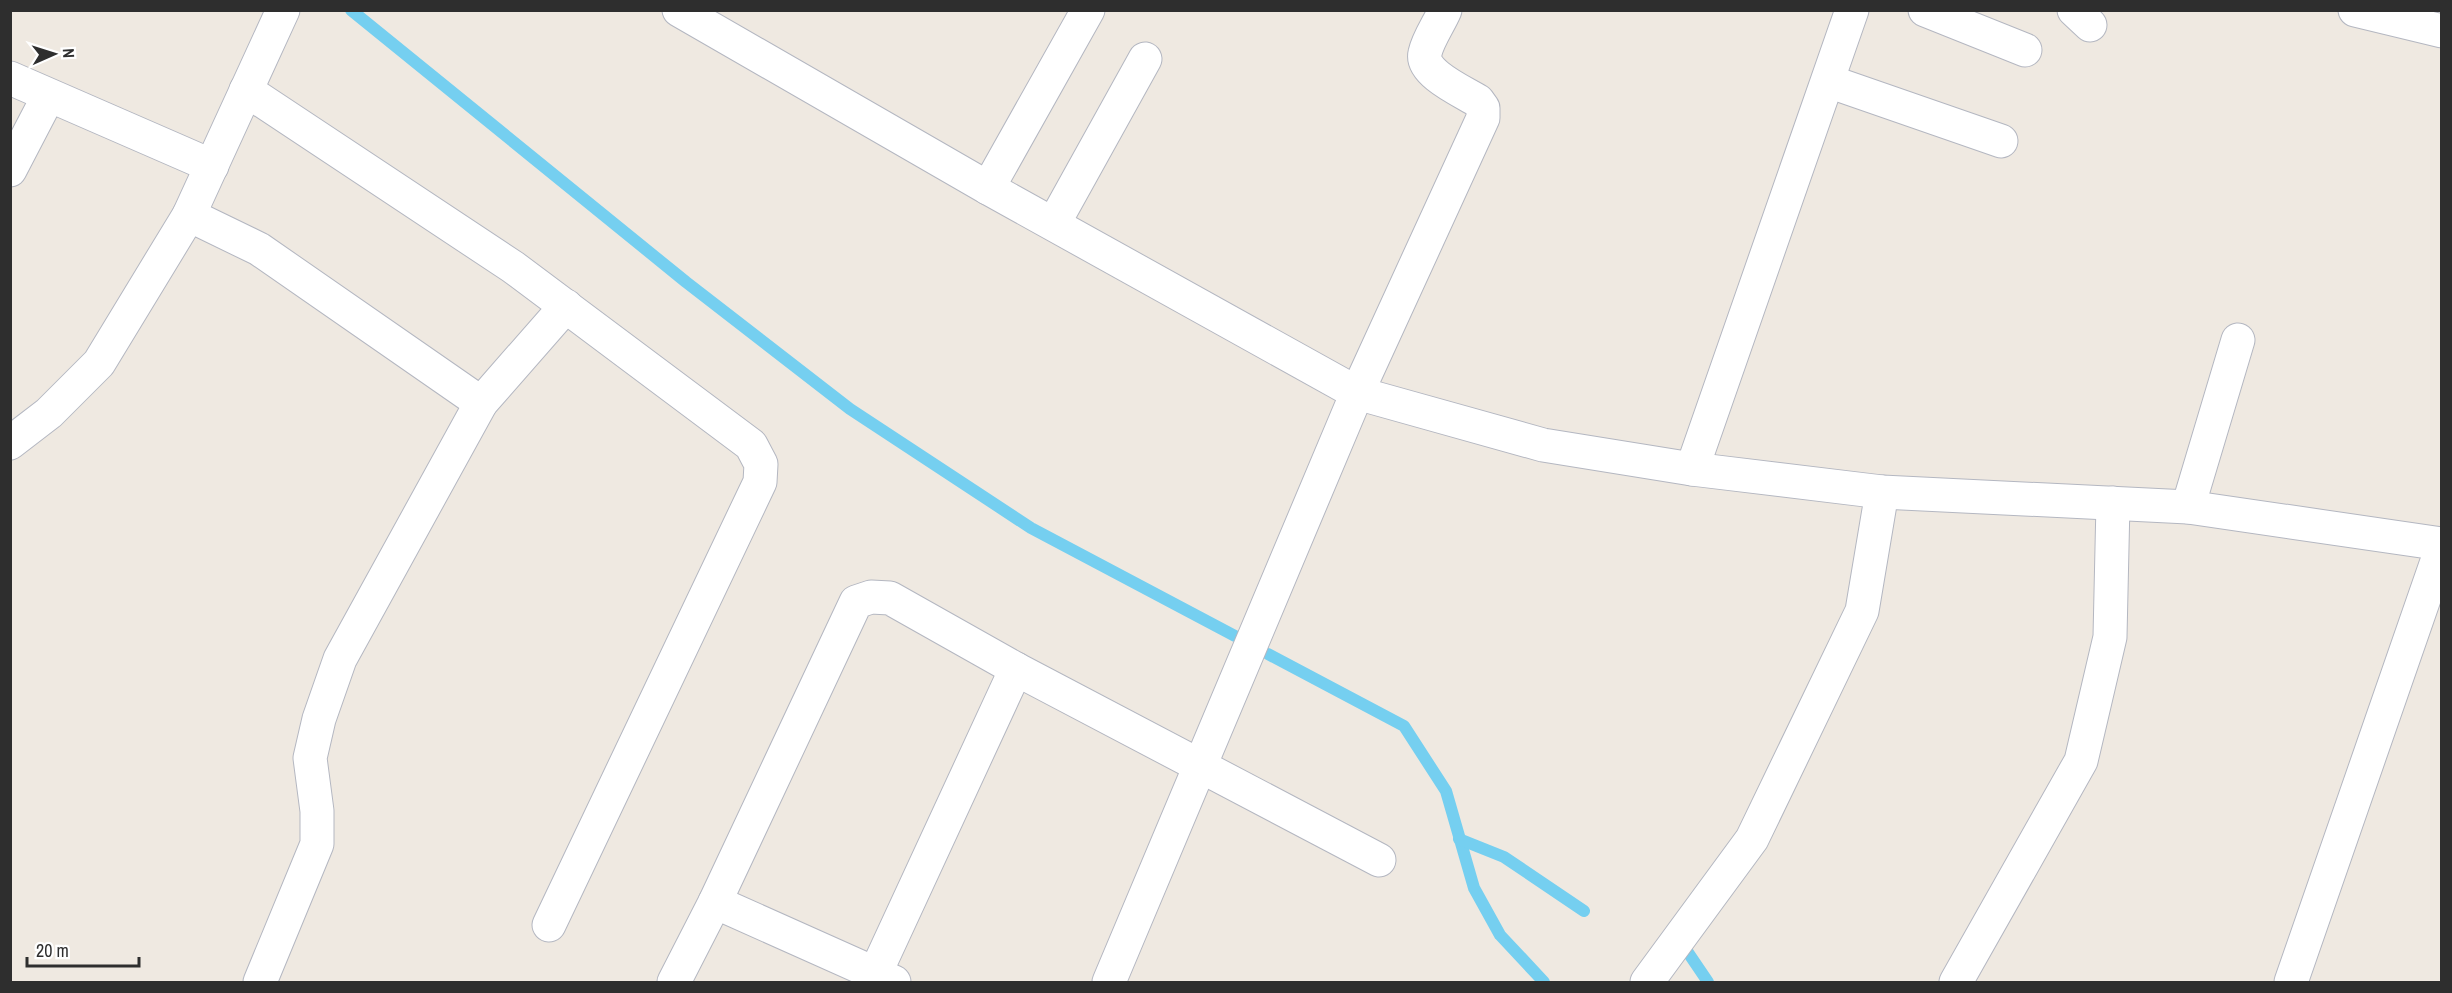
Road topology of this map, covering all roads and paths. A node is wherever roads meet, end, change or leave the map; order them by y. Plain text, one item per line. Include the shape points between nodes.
1 (283, 10) edge
2 (1088, 10) edge
3 (1445, 10) edge
4 (1852, 10) edge
5 (1925, 10) edge
6 (2355, 10) edge
7 (699, 16) edge
8 (2442, 31) edge
9 (2025, 50) dead end
10 (1146, 59) dead end
11 (10, 78) edge
12 (1828, 81) junction
13 (246, 90) junction
14 (48, 97) junction
15 (2001, 141) dead end
16 (212, 166) junction
17 (10, 170) edge
18 (988, 188) junction
19 (189, 215) junction
20 (1054, 223) junction
21 (566, 306) junction
22 (2238, 340) dead end
23 (1357, 393) junction
24 (481, 403) junction
25 (10, 443) edge
26 (1692, 469) junction
27 (1882, 492) junction
28 (2113, 503) junction
29 (2188, 507) junction
30 (2442, 545) edge
31 (1016, 669) junction
32 (1199, 765) junction
33 (1379, 860) dead end
34 (715, 902) junction
35 (549, 925) dead end
36 (884, 978) edge
37 (260, 982) edge
38 (674, 982) edge
39 (1109, 982) edge
40 (1647, 982) edge
41 (1956, 982) edge
42 (2291, 982) edge

1 - 13 street
2 - 18 street
3 - 23 street via 1425,54 1425,63 1431,71 1478,101 1483,118
4 - 12 street
5 - 9 street
6 - 8 street
7 - 18 street
10 - 20 street
11 - 14 street
12 - 15 street
12 - 26 street
13 - 16 street
13 - 21 street
14 - 16 street
14 - 17 street
16 - 19 street
18 - 20 street
19 - 24 street via 259,249
19 - 25 street via 99,363 49,413
20 - 23 street
21 - 24 street
21 - 35 street via 752,445 760,464 760,482
22 - 29 street
23 - 26 street via 1543,445
23 - 32 street
24 - 37 street via 340,659 310,758 318,811 317,844
26 - 27 street
27 - 28 street
27 - 40 street via 1862,612 1752,839
28 - 29 street
28 - 41 street via 2110,637 2081,761
29 - 30 street
30 - 42 street
31 - 32 street
31 - 34 street via 890,598 871,597 856,602
31 - 36 street
32 - 33 street
32 - 39 street
34 - 36 street
34 - 38 street

